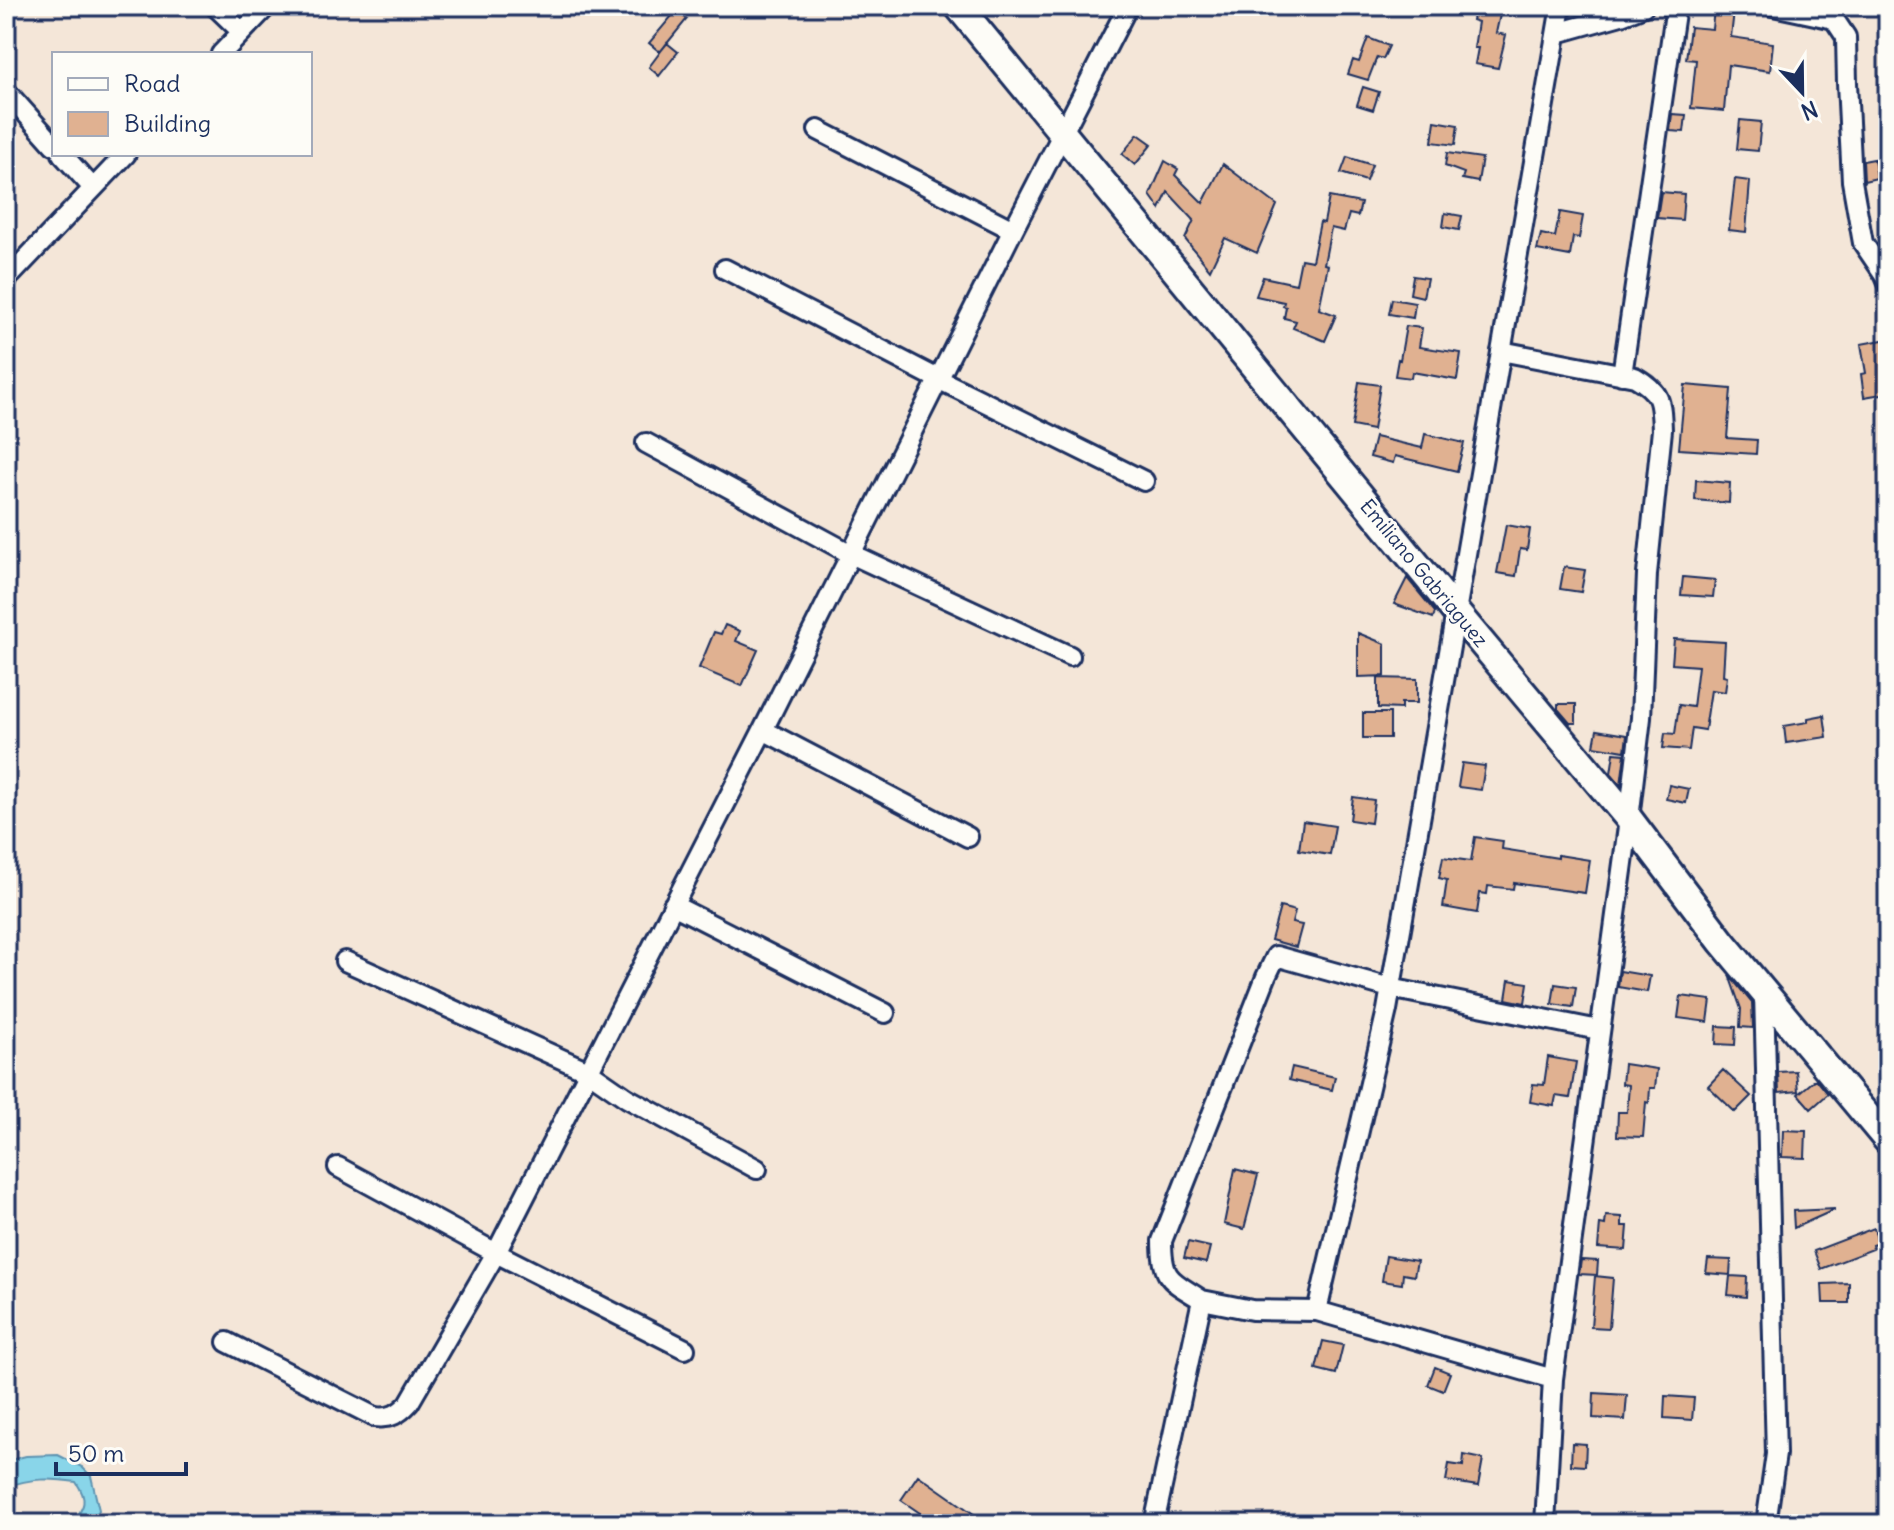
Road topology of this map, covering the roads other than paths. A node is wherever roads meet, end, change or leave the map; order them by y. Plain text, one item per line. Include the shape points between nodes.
1 (215, 6) edge
2 (267, 6) edge
3 (958, 6) edge
4 (1128, 6) edge
5 (1561, 6) edge
6 (1644, 6) edge
7 (1676, 6) edge
8 (1773, 6) edge
9 (242, 32) junction
10 (1557, 33) junction
11 (223, 52) edge
12 (6, 91) edge
13 (818, 130) dead end
14 (1062, 133) junction
15 (52, 143) edge
16 (64, 156) edge
17 (124, 156) edge
18 (93, 188) junction
19 (1013, 230) junction
20 (725, 269) dead end
21 (1887, 276) edge
22 (6, 280) edge
23 (1501, 351) junction
24 (1622, 375) junction
25 (938, 379) junction
26 (646, 443) dead end
27 (1144, 481) dead end
28 (851, 554) junction
29 (1455, 611) junction
30 (1070, 656) dead end
31 (763, 730) junction
32 (1629, 819) junction
33 (968, 837) dead end
34 (673, 905) junction
35 (345, 961) dead end
36 (1390, 988) junction
37 (1764, 993) junction
38 (885, 1013) dead end
39 (1599, 1030) junction
40 (588, 1071) junction
41 (1888, 1141) edge
42 (338, 1167) dead end
43 (757, 1169) dead end
44 (496, 1253) junction
45 (1202, 1300) junction
46 (1317, 1311) junction
47 (227, 1342) dead end
48 (685, 1349) dead end
49 (1553, 1379) junction
50 (1154, 1524) edge
51 (1545, 1524) edge
52 (1766, 1524) edge

1 - 9 street
2 - 9 street
3 - 14 main road, Emiliano Gabriaguez
4 - 14 street
5 - 10 street
6 - 10 street
7 - 24 street
8 - 21 street via 1834,19 1846,37 1852,181 1863,243
9 - 11 street
10 - 23 street
12 - 15 street
13 - 19 street
14 - 19 street
14 - 29 main road, Emiliano Gabriaguez
16 - 18 street
17 - 18 street
18 - 22 street
19 - 25 street
20 - 25 street
23 - 24 street
23 - 29 street
24 - 32 street via 1652,387 1661,406 1662,430
25 - 27 street
25 - 28 street
26 - 28 street
28 - 30 street
28 - 31 street
29 - 32 main road, Emiliano Gabriaguez
29 - 36 street
31 - 33 street
31 - 34 street
32 - 37 main road, Emiliano Gabriaguez
32 - 39 street
34 - 38 street
34 - 40 street
35 - 40 street
36 - 39 street
36 - 45 street via 1276,956 1162,1241 1162,1265 1170,1279
36 - 46 street
37 - 41 main road, Emiliano Gabriaguez
37 - 52 street via 1776,1454
39 - 49 street
40 - 43 street
40 - 44 street
42 - 44 street
44 - 47 street via 409,1403 392,1416 375,1417
44 - 48 street
45 - 46 street via 1252,1310
45 - 50 street
46 - 49 street
49 - 51 street

